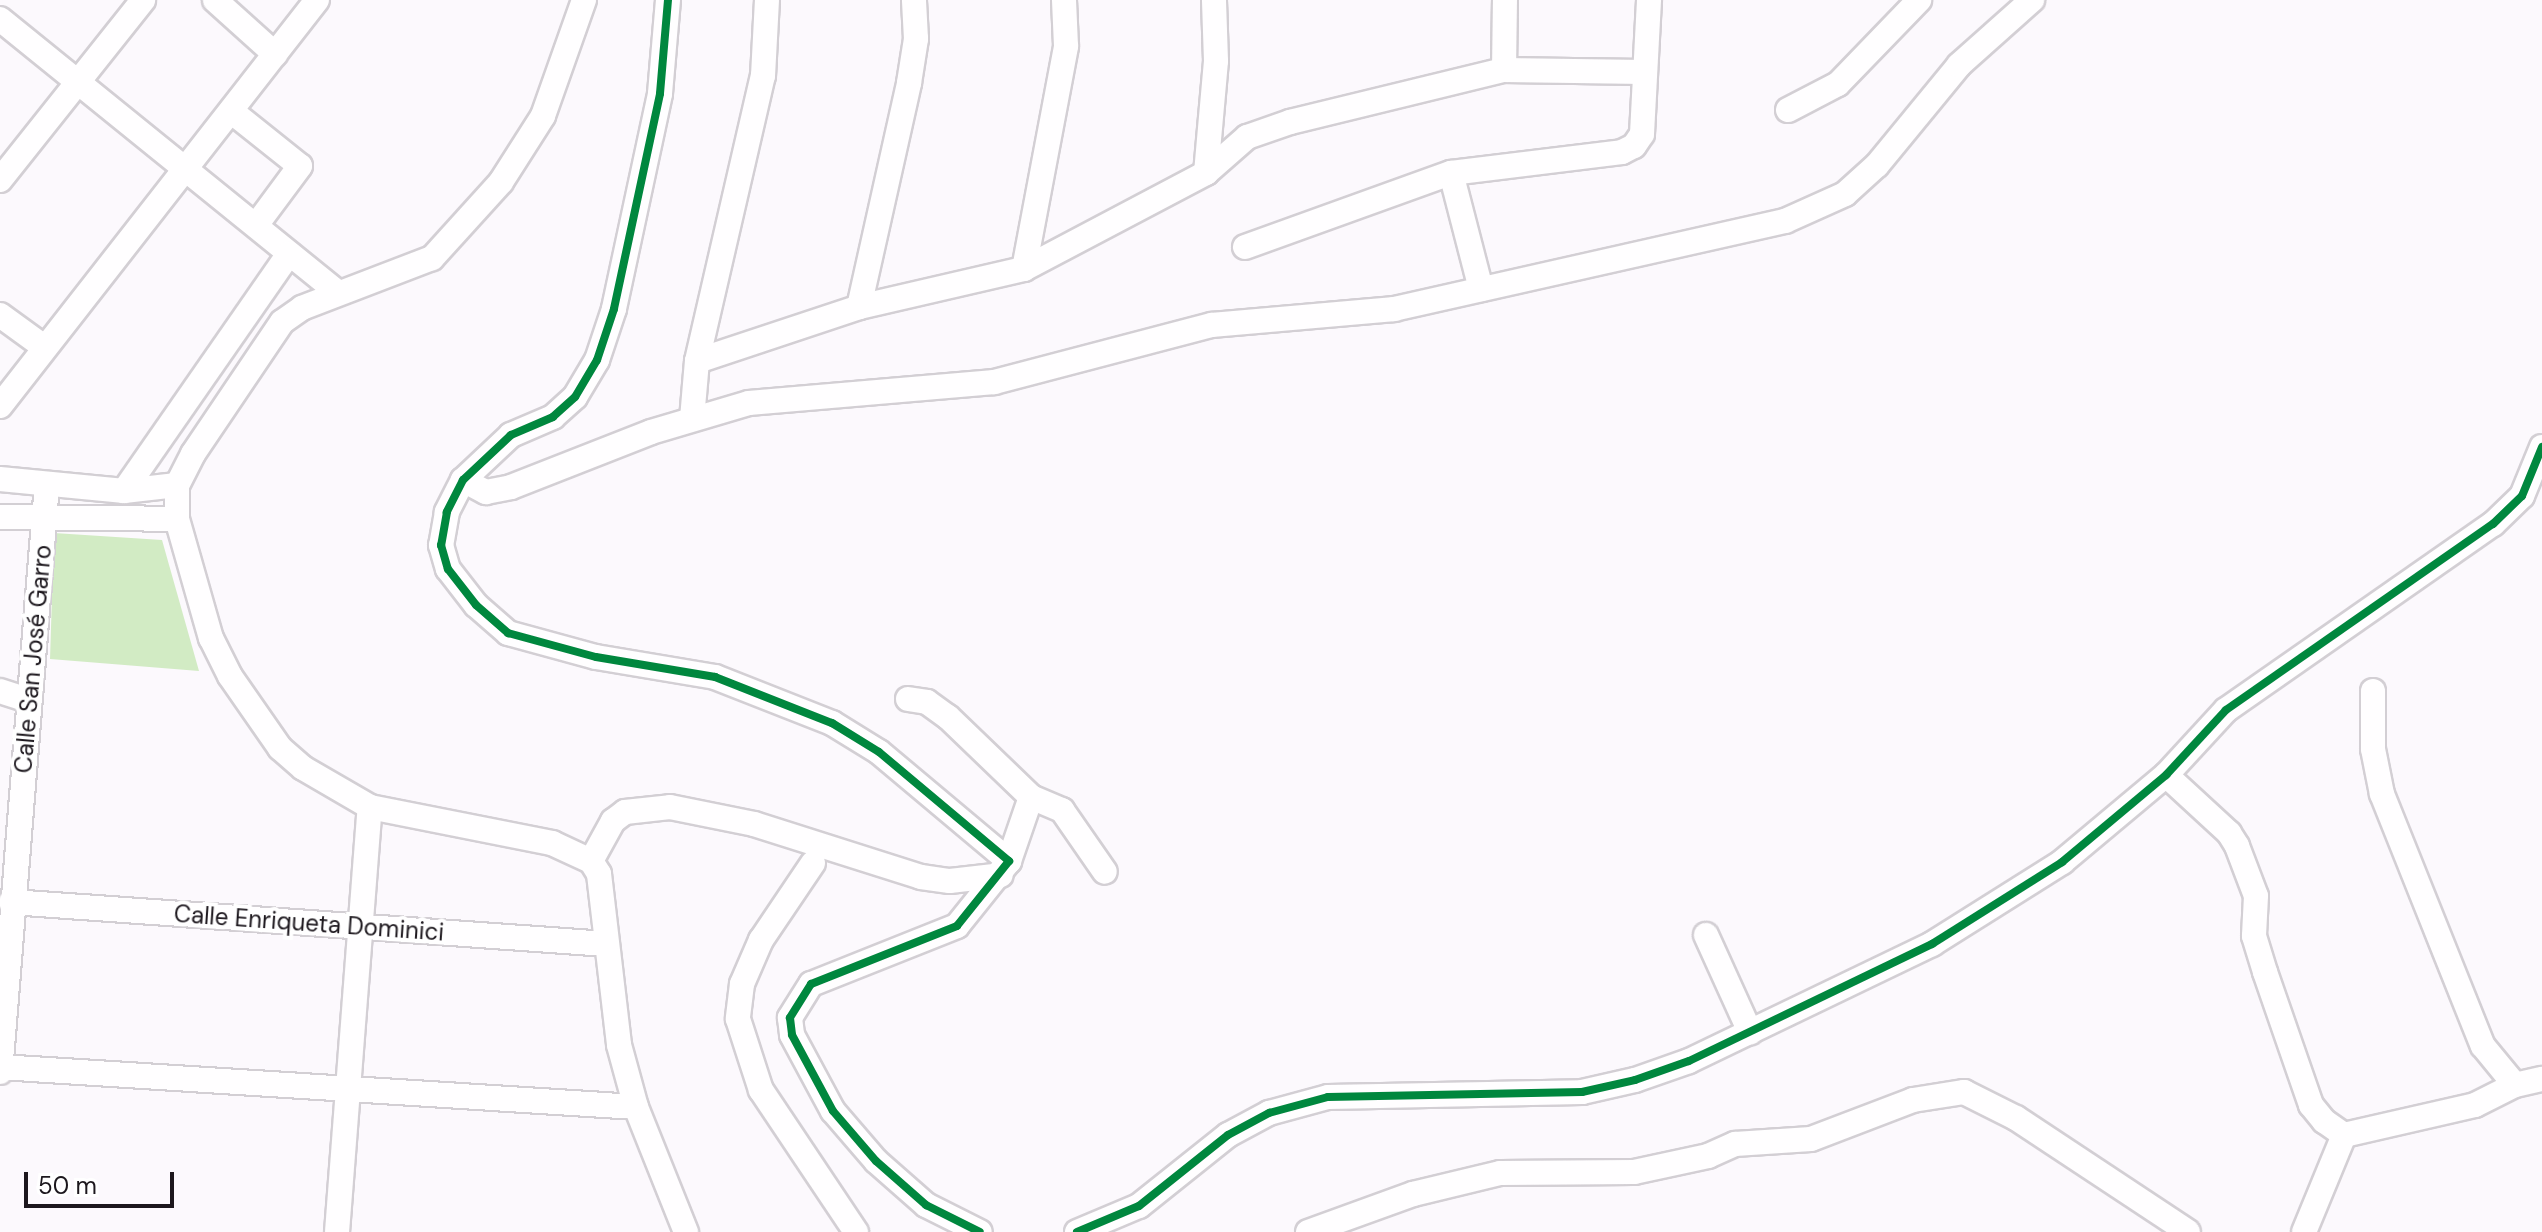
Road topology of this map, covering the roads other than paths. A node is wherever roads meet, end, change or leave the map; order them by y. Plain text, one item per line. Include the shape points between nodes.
1 (143, 0) edge
2 (215, 0) edge
3 (584, 0) edge
4 (668, 0) edge
5 (767, 0) edge
6 (914, 0) edge
7 (1064, 0) edge
8 (1214, 0) edge
9 (1505, 0) edge
10 (1649, 0) edge
11 (1919, 0) edge
12 (2032, 0) edge
13 (308, 3) edge
14 (0, 19) edge
15 (275, 54) junction
16 (1504, 70) junction
17 (1644, 72) junction
18 (77, 83) junction
19 (1788, 110) dead end
20 (231, 111) junction
21 (185, 172) junction
22 (1206, 173) junction
23 (1451, 173) junction
24 (0, 180) edge
25 (257, 224) junction
26 (1245, 247) dead end
27 (289, 254) junction
28 (1024, 269) junction
29 (1481, 289) junction
30 (338, 293) junction
31 (859, 307) junction
32 (0, 315) edge
33 (44, 347) junction
34 (697, 361) junction
35 (0, 406) edge
36 (692, 419) junction
37 (2542, 447) edge
38 (0, 479) edge
39 (463, 480) junction
40 (47, 484) junction
41 (177, 485) junction
42 (124, 491) junction
43 (0, 517) edge
44 (45, 519) junction
45 (177, 519) junction
46 (0, 691) edge
47 (2373, 691) dead end
48 (908, 699) dead end
49 (28, 700) junction
50 (2166, 775) junction
51 (1031, 797) junction
52 (370, 807) junction
53 (591, 861) junction
54 (813, 863) dead end
55 (1005, 868) junction
56 (1105, 872) dead end
57 (11, 902) junction
58 (361, 926) junction
59 (1706, 935) dead end
60 (607, 944) junction
61 (1750, 1032) junction
62 (0, 1069) edge
63 (2542, 1079) edge
64 (2515, 1085) junction
65 (349, 1089) junction
66 (636, 1107) junction
67 (2344, 1135) junction
68 (337, 1232) edge
69 (686, 1232) edge
70 (856, 1232) edge
71 (980, 1232) edge
72 (1077, 1232) edge
73 (1308, 1232) edge
74 (2188, 1232) edge
75 (2304, 1232) edge

1 - 18 street
2 - 15 street
3 - 30 street via 543,116 501,182 432,258
4 - 39 street via 660,94 614,309 597,360 575,397 553,417 511,435
5 - 34 street via 763,76
6 - 31 street via 916,39 909,83
7 - 28 street via 1066,46
8 - 22 street via 1216,61
9 - 16 street
10 - 17 street
11 - 19 street via 1838,84
12 - 29 street via 1959,65 1877,165 1845,194 1785,221
13 - 15 street
14 - 18 street
15 - 20 street
16 - 17 street
16 - 22 street via 1432,84 1247,137
17 - 23 street via 1642,134 1634,146 1622,152
18 - 21 street
18 - 24 street
20 - 21 street
20 - 25 street via 300,166
21 - 25 street
21 - 33 street
22 - 28 street
23 - 26 street
23 - 29 street
25 - 27 street
27 - 30 street
27 - 42 street
28 - 31 street
29 - 36 street via 1394,309 1212,325 994,382 749,403
30 - 41 street via 282,322
31 - 34 street
32 - 33 street
33 - 35 street
34 - 36 street
36 - 39 street via 511,487 486,492
37 - 50 street via 2522,496 2493,524 2226,710
38 - 40 street
39 - 55 street via 447,512 441,545 448,569 476,605 508,633 596,657 715,677 832,723 879,752
40 - 42 street
40 - 44 street, Calle San José Garro
41 - 42 street
41 - 45 street
43 - 44 street
44 - 45 street
44 - 49 street, Calle San José Garro
45 - 52 street via 211,638 255,715 303,768
46 - 49 street
47 - 64 street via 2373,749 2382,794 2483,1046
48 - 51 street via 927,702 948,717
49 - 57 street, Calle San José Garro
50 - 61 street via 2062,862 1932,944
50 - 67 street via 2237,846 2256,896 2254,936 2311,1105
51 - 55 street
51 - 56 street via 1062,810
52 - 53 street via 552,843
52 - 58 street
53 - 55 street via 613,821 625,812 670,807 754,824 921,877 950,881
53 - 60 street via 599,874
54 - 70 street via 761,940 742,984 738,1019 761,1090
55 - 71 street via 957,926 811,984 790,1018 792,1035 833,1111 876,1161 926,1205
57 - 58 street, Calle Enriqueta Dominici
57 - 62 street, Calle San José Garro
58 - 60 street, Calle Enriqueta Dominici
58 - 65 street
59 - 61 street
60 - 66 street via 619,1045
61 - 72 street via 1689,1061 1582,1092 1382,1092 1328,1097 1269,1113 1228,1135 1139,1206
62 - 65 street
63 - 64 street
64 - 67 street via 2475,1105
65 - 66 street
65 - 68 street
66 - 69 street
67 - 75 street
73 - 74 street via 1413,1194 1500,1173 1634,1172 1708,1156 1735,1144 1811,1139 1945,1092 1964,1092 2016,1118

